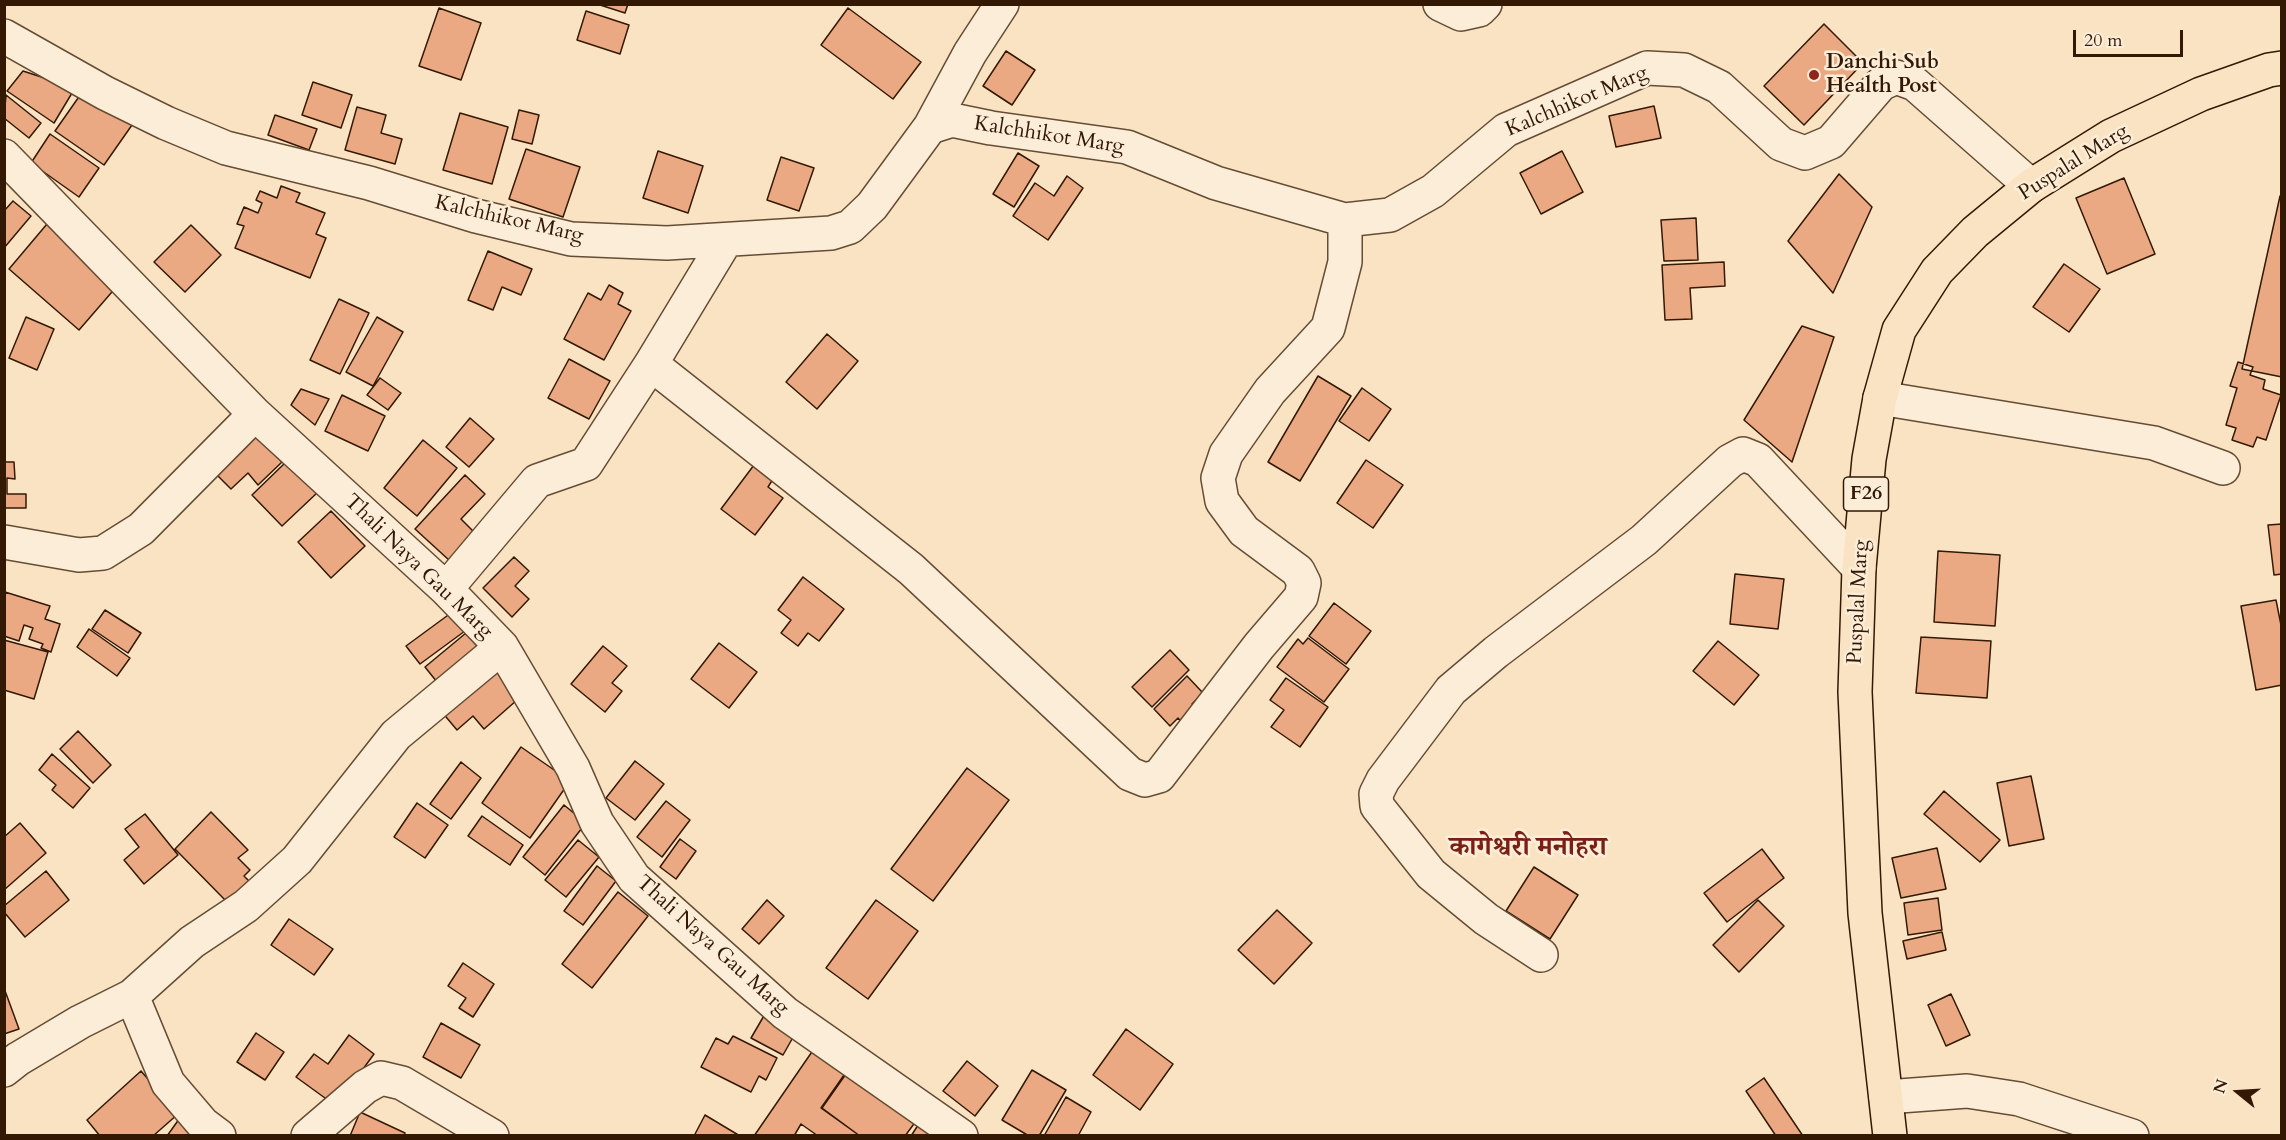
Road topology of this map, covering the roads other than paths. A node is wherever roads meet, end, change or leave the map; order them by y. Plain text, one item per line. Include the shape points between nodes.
1 (1002, 4) edge
2 (1440, 4) edge
3 (1485, 4) edge
4 (4, 36) edge
5 (2282, 68) edge
6 (930, 128) junction
7 (4, 156) edge
8 (2031, 186) junction
9 (1345, 220) junction
10 (726, 240) junction
11 (651, 364) junction
12 (1880, 398) junction
13 (255, 414) junction
14 (2223, 468) dead end
15 (4, 542) edge
16 (1859, 568) junction
17 (446, 589) junction
18 (502, 647) junction
19 (1541, 955) dead end
20 (132, 996) junction
21 (4, 1071) edge
22 (1886, 1097) junction
23 (219, 1136) edge
24 (308, 1136) edge
25 (492, 1136) edge
26 (961, 1136) edge
27 (1890, 1136) edge
28 (2132, 1136) edge

1 - 6 street via 970,52
2 - 3 street via 1461,14
4 - 10 street, Kalchhikot Marg via 105,93 226,148 571,239 667,243
5 - 8 main road, Puspalal Marg / F26 via 2201,94 2111,136
6 - 9 street, Kalchhikot Marg via 952,120 1127,147 1216,183
6 - 10 street, Kalchhikot Marg via 872,206 850,227 831,233
7 - 13 street, Thali Naya Gau Marg
8 - 9 street, Kalchhikot Marg via 1915,84 1896,77 1881,84 1831,142 1805,153 1781,144 1719,87 1684,70 1647,68 1506,130 1433,191 1390,215
8 - 12 main road, Puspalal Marg / F26 via 1975,232 1937,272 1899,330
9 - 11 street via 1345,262 1328,328 1270,391 1226,454 1218,478 1222,501 1244,531 1298,571 1304,583 1301,597 1159,776 1145,780 1130,774 911,569
10 - 11 street
11 - 17 street via 586,464 537,481
12 - 14 street via 2154,443
12 - 16 main road, Puspalal Marg / F26 via 1869,459
13 - 15 street via 141,529 103,553 79,555
13 - 17 street, Thali Naya Gau Marg
16 - 19 street via 1758,460 1743,454 1730,461 1644,540 1451,690 1383,780 1376,794 1377,806 1431,874 1486,920
16 - 22 main road, Puspalal Marg / F26 via 1855,692 1865,901
17 - 18 street, Thali Naya Gau Marg
18 - 20 street via 396,735 297,860 246,906 192,942
18 - 26 street, Thali Naya Gau Marg via 573,768 597,823 634,878 785,1013
20 - 21 street via 80,1022
20 - 23 street via 168,1083 203,1124
22 - 27 main road, Puspalal Marg / F26
22 - 28 street via 1966,1091 2019,1099
24 - 25 street via 365,1086 381,1078 402,1083

